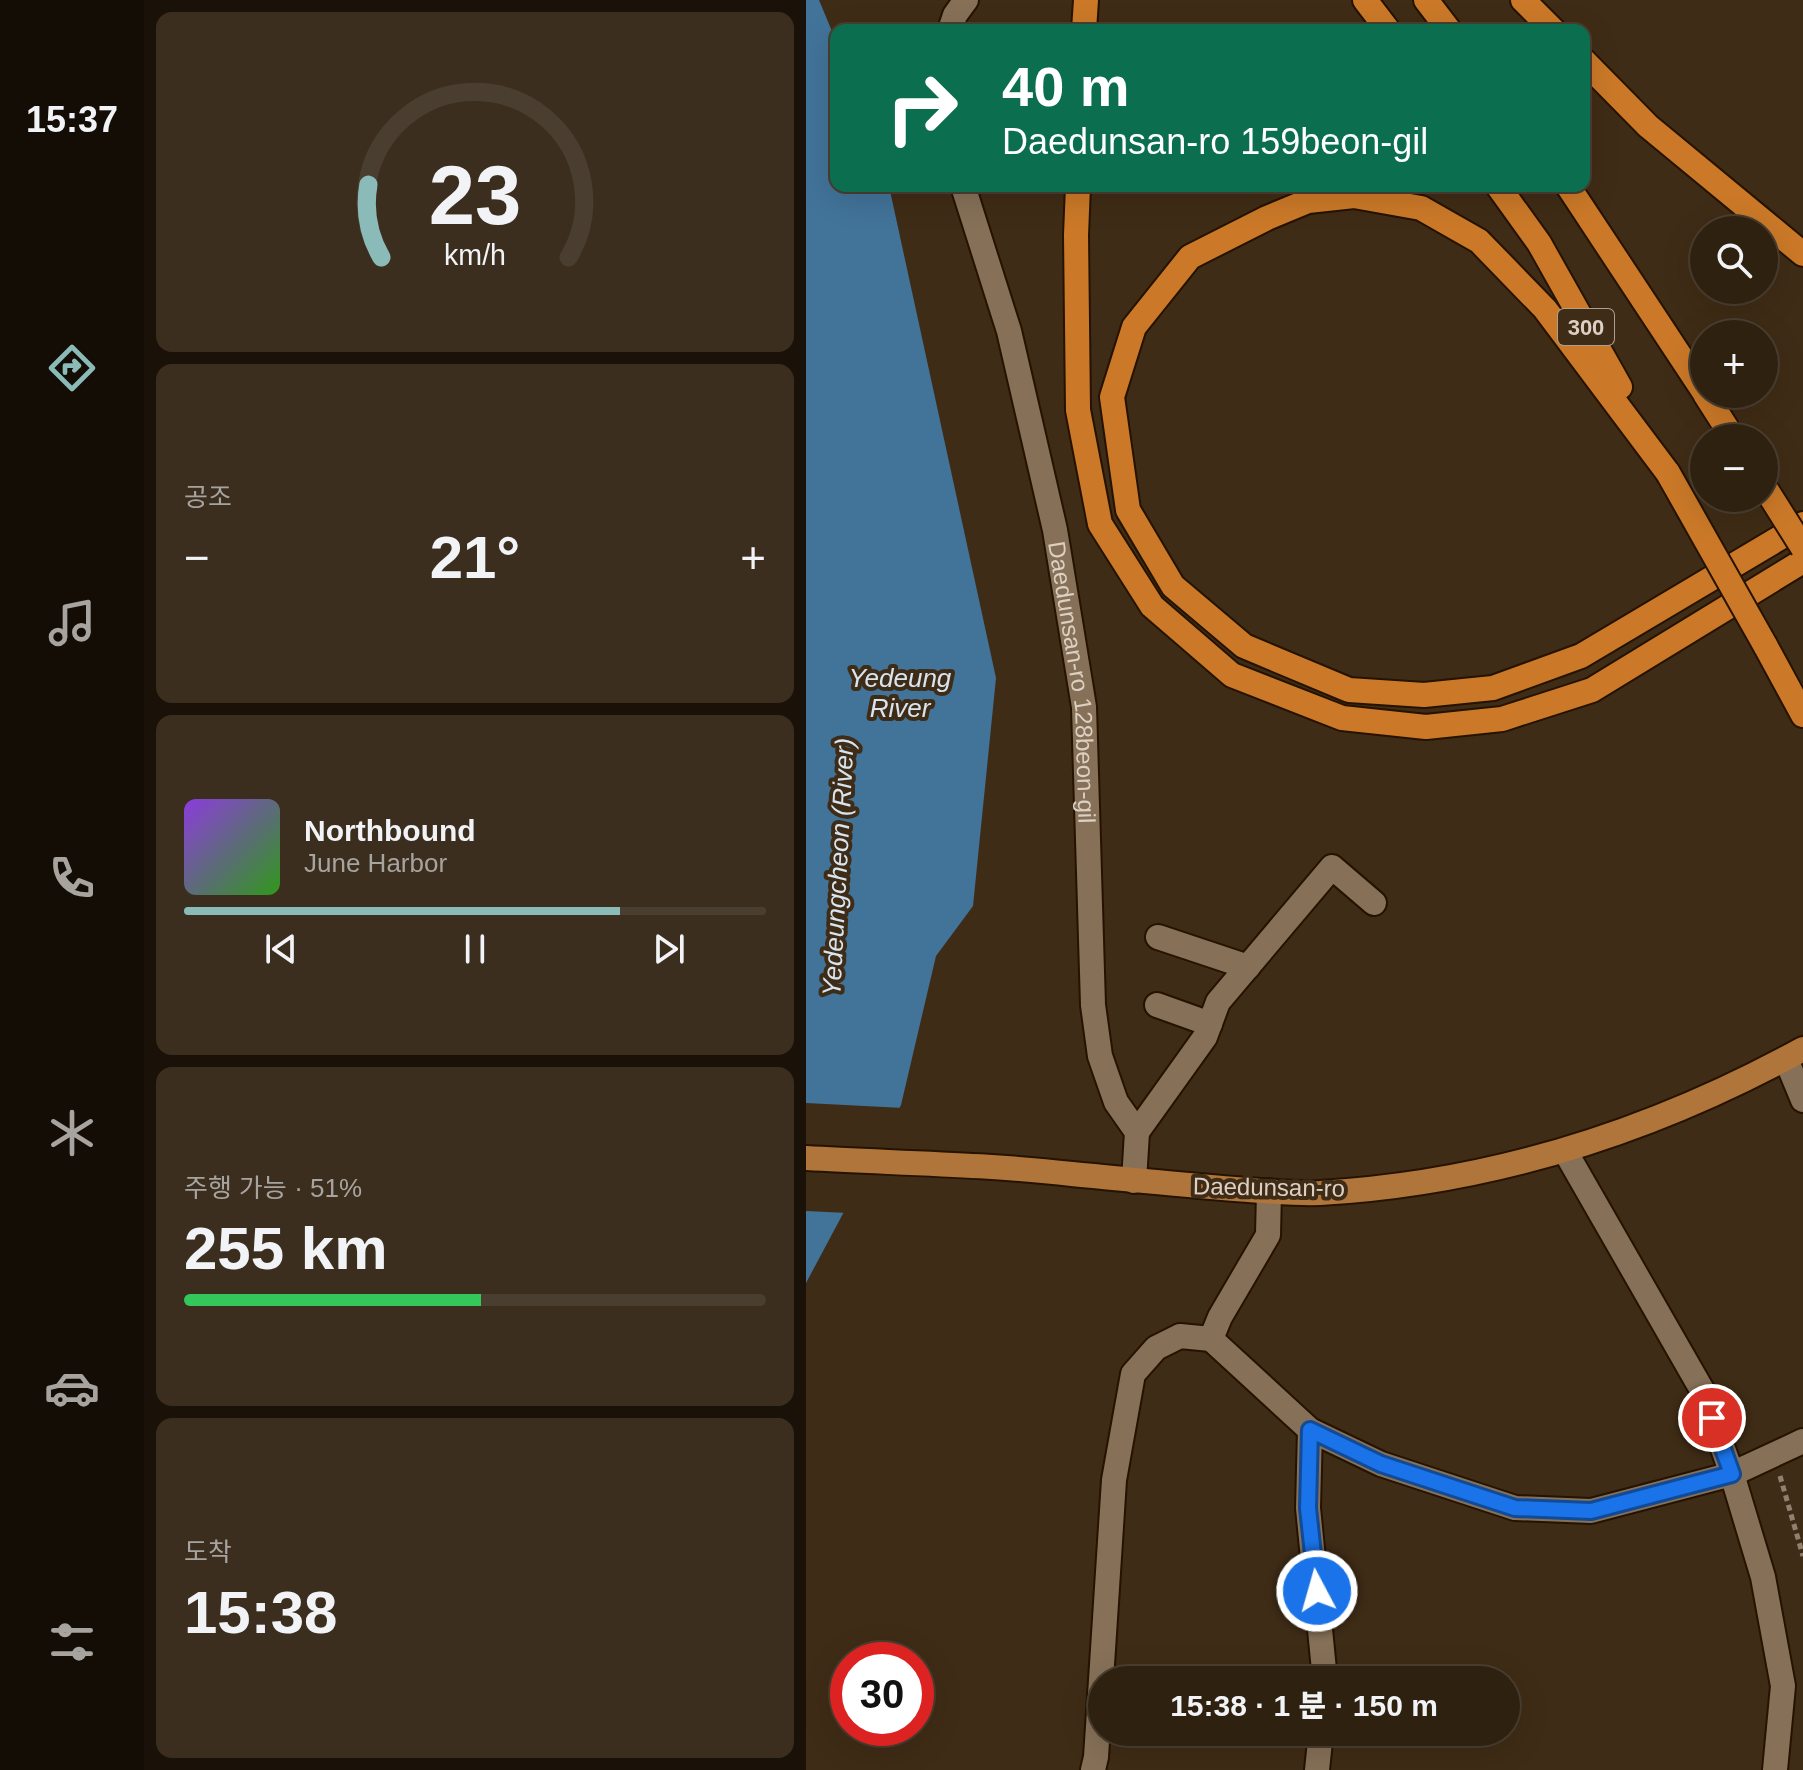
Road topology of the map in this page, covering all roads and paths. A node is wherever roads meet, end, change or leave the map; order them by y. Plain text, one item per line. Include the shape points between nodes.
1 (966, 0) edge
2 (1086, 0) edge
3 (1365, 0) edge
4 (1426, 0) edge
5 (1523, 0) edge
6 (952, 24) edge
7 (1084, 24) edge
8 (1383, 24) edge
9 (1444, 24) edge
10 (1547, 24) edge
11 (1590, 67) edge
12 (965, 192) edge
13 (1078, 192) edge
14 (1502, 192) edge
15 (1572, 192) edge
16 (1803, 254) edge
17 (1690, 371) edge
18 (1668, 473) junction
19 (1778, 508) edge
20 (1803, 524) edge
21 (1803, 548) edge
22 (1803, 561) edge
23 (1803, 715) edge
24 (1374, 903) dead end
25 (1158, 937) dead end
26 (1248, 967) junction
27 (1157, 1005) dead end
28 (1210, 1024) junction
29 (1794, 1054) edge
30 (1803, 1100) edge
31 (1137, 1132) junction
32 (1565, 1151) junction
33 (806, 1158) edge
34 (1134, 1181) junction
35 (1269, 1191) junction
36 (1211, 1339) junction
37 (1310, 1430) junction
38 (1803, 1441) edge
39 (1732, 1474) junction
40 (1779, 1475) dead end
41 (1803, 1556) edge
42 (1324, 1666) edge
43 (1320, 1746) edge
44 (1093, 1770) edge
45 (1317, 1770) edge
46 (1775, 1770) edge

1 - 6 street
2 - 7 highway
3 - 8 highway
4 - 9 highway
5 - 10 highway
11 - 16 highway via 1648,126
12 - 31 street, Daedunsan-ro 128beon-gil via 1009,331 1055,530 1084,707 1093,1005 1100,1056 1116,1102
13 - 22 highway via 1078,410 1100,524 1152,606 1232,675 1342,718 1426,727 1502,719 1592,690
14 - 18 highway, 300 via 1539,243
15 - 17 highway, 300
18 - 20 highway via 1545,309 1479,241 1421,208 1354,196 1308,201 1190,257 1134,327 1112,397 1128,510 1173,586 1244,646 1349,690 1424,695 1493,688 1581,656
18 - 23 highway, 300, bridge
19 - 21 highway, bridge
24 - 26 street via 1332,867
25 - 26 street
26 - 28 street via 1218,1002
27 - 28 street
28 - 31 street
29 - 30 street
29 - 32 main road, Daedunsan-ro via 1706,1099
31 - 34 street
32 - 35 main road, Daedunsan-ro via 1372,1188
32 - 39 street via 1702,1390
33 - 34 main road, Daedunsan-ro
34 - 35 main road, Daedunsan-ro
35 - 36 street via 1268,1235
36 - 37 street
36 - 44 street via 1180,1336 1156,1348 1133,1374 1114,1480
37 - 39 street via 1381,1464 1515,1508 1591,1511
37 - 42 street via 1308,1508
38 - 39 street
39 - 46 street via 1763,1577 1783,1686
40 - 41 path
43 - 45 street

